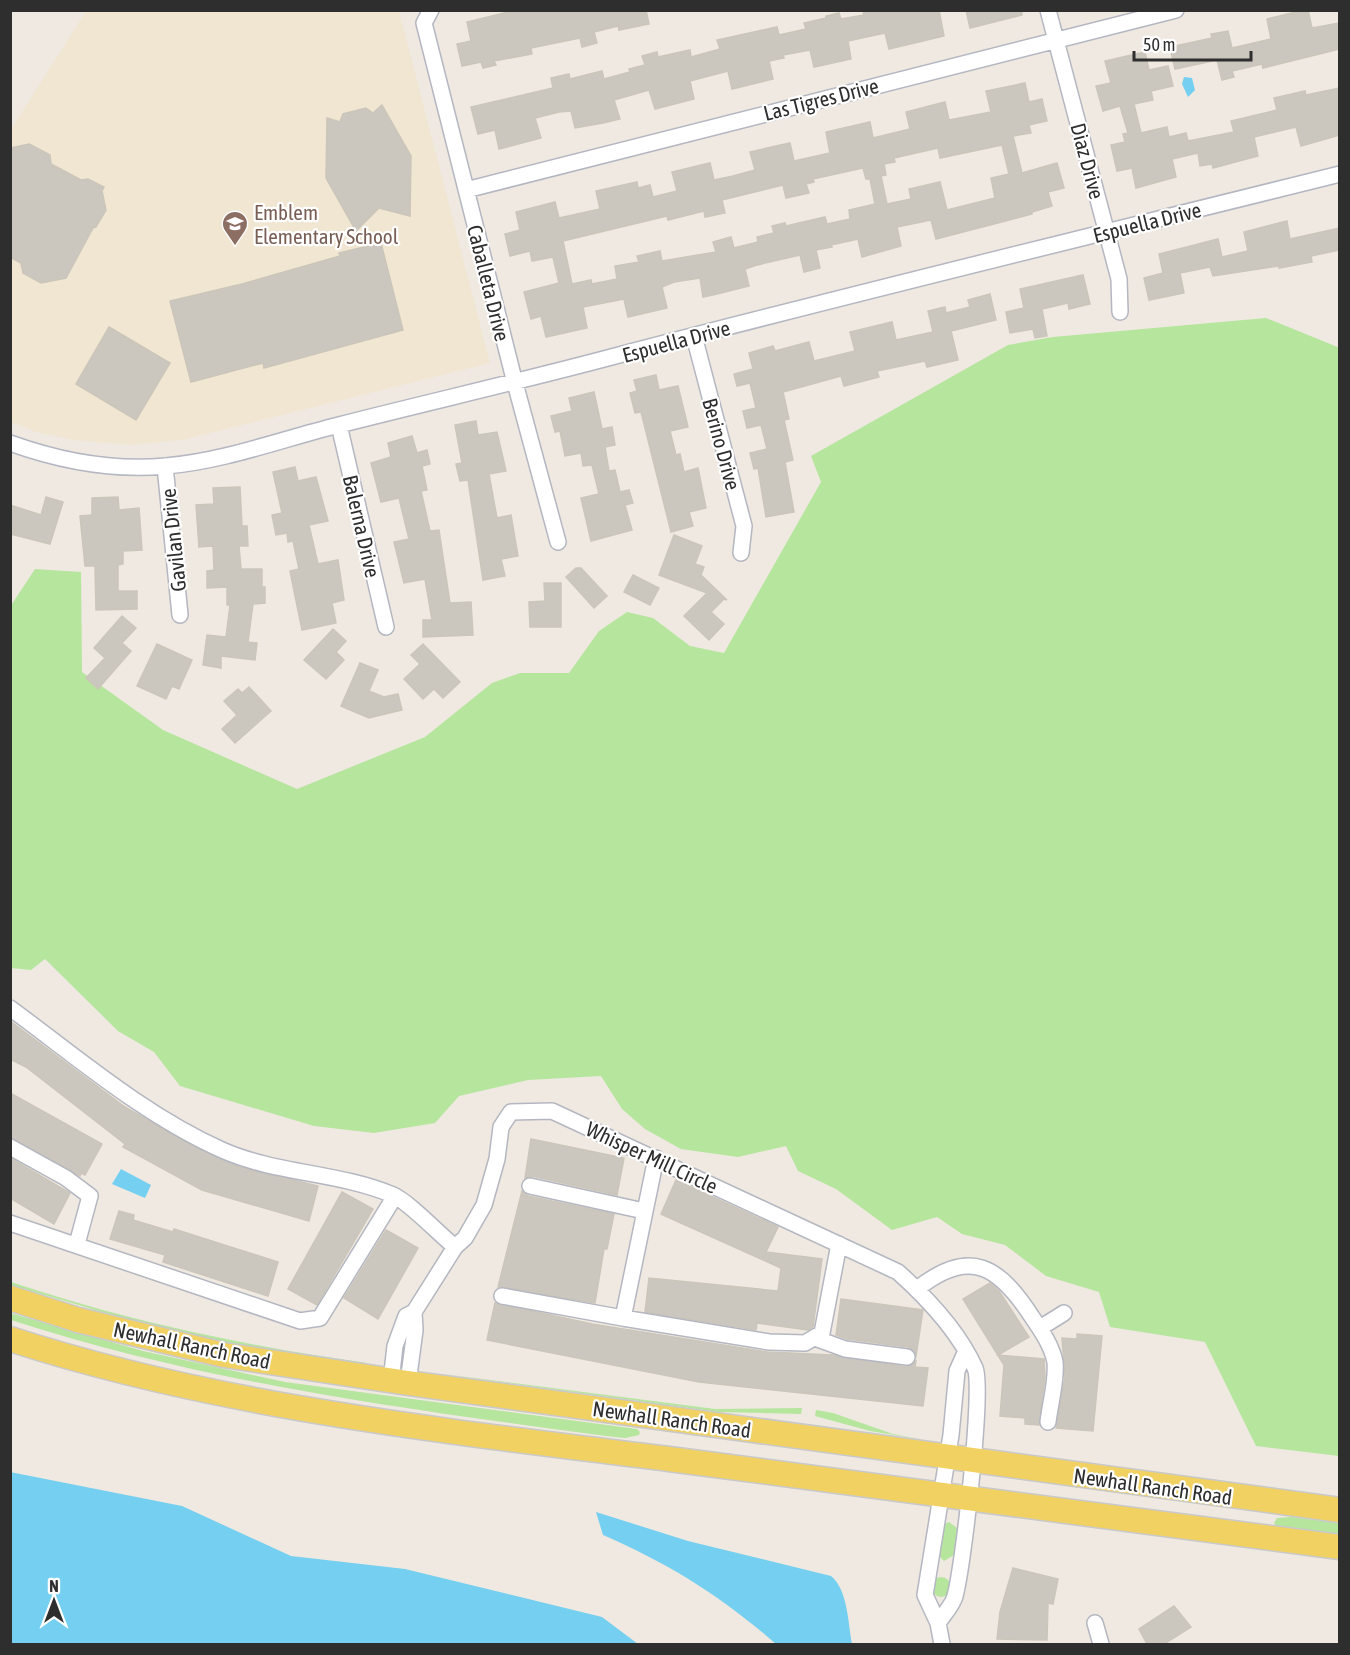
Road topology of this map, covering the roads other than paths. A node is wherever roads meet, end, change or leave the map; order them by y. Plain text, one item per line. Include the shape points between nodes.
1 (1048, 10) edge
2 (1176, 10) edge
3 (428, 17) edge
4 (1055, 42) junction
5 (1340, 174) edge
6 (466, 190) junction
7 (1107, 232) junction
8 (1120, 312) dead end
9 (694, 336) junction
10 (515, 383) junction
11 (339, 425) junction
12 (10, 443) edge
13 (165, 466) junction
14 (558, 542) dead end
15 (741, 552) dead end
16 (180, 615) dead end
17 (386, 627) dead end
18 (10, 1008) edge
19 (10, 1147) edge
20 (656, 1158) junction
21 (530, 1186) dead end
22 (395, 1196) junction
23 (644, 1211) junction
24 (10, 1223) edge
25 (77, 1244) junction
26 (839, 1244) junction
27 (455, 1247) junction
28 (917, 1289) junction
29 (502, 1296) dead end
30 (10, 1298) edge
31 (1064, 1313) dead end
32 (623, 1318) junction
33 (1040, 1328) junction
34 (815, 1338) junction
35 (10, 1339) edge
36 (965, 1353) junction
37 (907, 1357) dead end
38 (399, 1382) junction
39 (1048, 1422) dead end
40 (947, 1457) junction
41 (973, 1461) junction
42 (941, 1494) junction
43 (968, 1497) junction
44 (1340, 1510) edge
45 (1340, 1547) edge
46 (938, 1623) junction
47 (1095, 1623) dead end
48 (942, 1644) edge
49 (1101, 1644) edge

1 - 4 street, Diaz Drive
2 - 4 street, Las Tigres Drive
3 - 6 street, Caballeta Drive
4 - 6 street, Las Tigres Drive
4 - 7 street, Diaz Drive
5 - 7 street, Espuella Drive
6 - 10 street, Caballeta Drive
7 - 8 street, Diaz Drive via 1119,279
7 - 9 street, Espuella Drive
9 - 10 street, Espuella Drive
9 - 15 street, Berino Drive via 744,526
10 - 11 street, Espuella Drive
10 - 14 street, Caballeta Drive
11 - 13 street, Espuella Drive via 209,460
11 - 17 street, Balerna Drive
12 - 13 street, Espuella Drive via 88,463
13 - 16 street, Gavilan Drive
18 - 22 street via 136,1101 196,1138 265,1164
19 - 25 street via 90,1196
20 - 23 street
20 - 26 street, Whisper Mill Circle
20 - 27 street, Whisper Mill Circle via 552,1111 511,1112 501,1127 484,1205 465,1238
21 - 23 street
22 - 25 street via 320,1318 300,1322
22 - 27 street
23 - 32 street
24 - 25 street
26 - 28 street, Whisper Mill Circle via 898,1272
26 - 34 street via 822,1333
27 - 38 street, Whisper Mill Circle via 414,1312 416,1330
28 - 33 street via 937,1273 974,1264 996,1273 1021,1299
28 - 36 street, Whisper Mill Circle via 933,1304
29 - 32 street
30 - 38 main road, Newhall Ranch Road via 78,1320 224,1355
31 - 33 street
32 - 34 street via 770,1342 805,1344
33 - 39 street via 1055,1363
34 - 37 street via 845,1349
35 - 42 main road, Newhall Ranch Road via 216,1392 388,1422
36 - 40 street via 957,1371
36 - 41 street, Whisper Mill Circle via 976,1370
38 - 40 main road, Newhall Ranch Road
40 - 41 main road, Newhall Ranch Road
40 - 42 street
41 - 43 street, Whisper Mill Circle
41 - 44 main road, Newhall Ranch Road
42 - 43 main road, Newhall Ranch Road
42 - 46 street via 925,1595
43 - 45 main road, Newhall Ranch Road
43 - 46 street, Whisper Mill Circle via 955,1599
46 - 48 street
47 - 49 street

